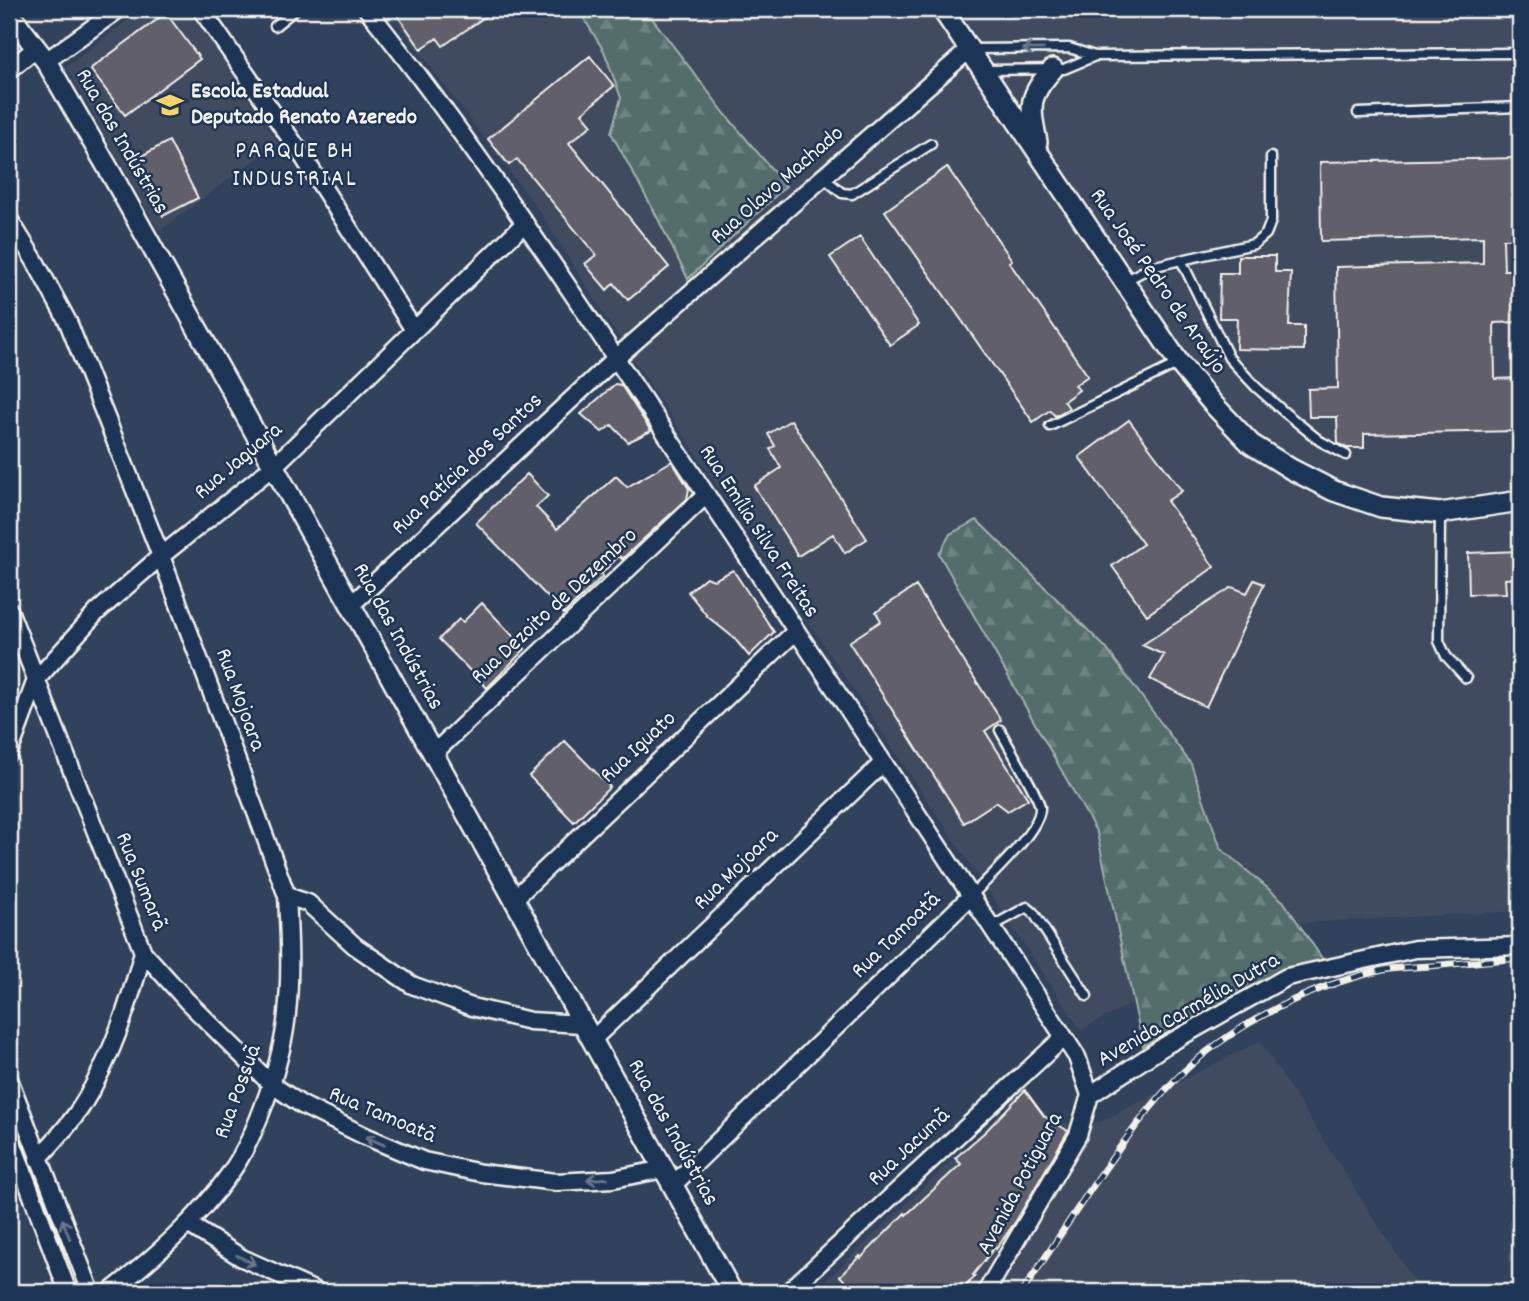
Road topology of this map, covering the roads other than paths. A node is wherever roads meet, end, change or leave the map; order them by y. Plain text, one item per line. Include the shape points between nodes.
1 (119, 9) edge
2 (201, 9) edge
3 (296, 9) edge
4 (367, 9) edge
5 (942, 9) edge
6 (9, 13) edge
7 (275, 26) dead end
8 (970, 49) junction
9 (1520, 53) edge
10 (41, 54) junction
11 (1095, 56) junction
12 (9, 69) edge
13 (1053, 69) junction
14 (984, 70) junction
15 (1520, 107) edge
16 (1358, 113) dead end
17 (931, 144) dead end
18 (1039, 153) junction
19 (1271, 157) dead end
20 (823, 177) junction
21 (9, 219) edge
22 (525, 223) junction
23 (1181, 260) junction
24 (1125, 281) junction
25 (414, 330) junction
26 (616, 358) junction
27 (1179, 363) junction
28 (1050, 426) dead end
29 (1346, 455) dead end
30 (274, 466) junction
31 (706, 495) junction
32 (1520, 501) edge
33 (1440, 513) junction
34 (161, 556) junction
35 (351, 605) junction
36 (9, 610) edge
37 (796, 631) junction
38 (1466, 678) dead end
39 (36, 680) junction
40 (1000, 730) dead end
41 (9, 753) edge
42 (434, 753) junction
43 (883, 763) junction
44 (287, 896) junction
45 (971, 896) junction
46 (514, 899) junction
47 (991, 927) junction
48 (1520, 946) edge
49 (144, 952) junction
50 (1087, 996) dead end
51 (587, 1032) junction
52 (1064, 1037) junction
53 (9, 1079) edge
54 (271, 1084) junction
55 (1090, 1095) junction
56 (9, 1134) edge
57 (38, 1159) junction
58 (669, 1177) junction
59 (188, 1224) junction
60 (68, 1292) edge
61 (90, 1292) edge
62 (110, 1292) edge
63 (318, 1292) edge
64 (732, 1292) edge
65 (788, 1292) edge
66 (986, 1292) edge

1 - 10 street
2 - 25 street
3 - 7 lane
4 - 22 street, Rua Emília Silva Freitas
5 - 8 street, Rua José Pedro de Araújo
6 - 10 street, Rua das Indústrias
11 -> 8 lane via 1069,48
8 - 14 street, Rua José Pedro de Araújo
8 - 20 street, Rua Olavo Machado
9 - 11 lane
10 - 12 street
10 - 30 street, Rua das Indústrias
11 - 13 lane
13 - 14 lane
13 - 18 street via 1036,87 1031,112
14 - 18 street, Rua José Pedro de Araújo
15 - 16 lane
17 - 20 lane via 852,194 842,193
18 - 24 street, Rua José Pedro de Araújo
19 - 23 lane via 1271,220 1266,234 1254,244
20 - 26 street, Rua Olavo Machado
21 - 34 street, Rua Mojoara via 68,322
22 - 25 street, Rua Jaguara
22 - 26 street, Rua Emília Silva Freitas
23 - 24 lane via 1151,267
23 - 29 lane via 1229,358 1283,411
24 - 27 street, Rua José Pedro de Araújo
25 - 30 street, Rua Jaguara
26 - 31 street, Rua Emília Silva Freitas
26 - 35 street, Rua Patícia dos Santos
27 - 28 lane
27 - 33 street, Rua José Pedro de Araújo via 1251,444 1291,469 1334,491 1381,507
30 - 34 street, Rua Jaguara
30 - 35 street, Rua das Indústrias
31 - 37 street, Rua Emília Silva Freitas
31 - 42 street, Rua Dezoito de Dezembro
32 - 33 street, Rua José Pedro de Araújo
33 - 38 lane via 1438,641
34 - 39 street, Rua Jaguara via 97,612
34 - 44 street, Rua Mojoara
35 - 42 street, Rua das Indústrias
36 - 39 street, Rua Sumarã
37 - 43 street, Rua Emília Silva Freitas
37 - 46 street, Rua Iguato
39 - 41 street, Rua Jaguara
39 - 49 street, Rua Sumarã
40 - 45 lane via 1040,806 1038,820
42 - 46 street, Rua das Indústrias
43 - 45 street, Rua Emília Silva Freitas
43 - 51 street, Rua Mojoara
44 - 51 street via 308,903 355,946 412,985 472,1007
44 - 54 street, Rua Possuã via 287,1015
45 - 47 street, Rua Emília Silva Freitas
45 - 58 street, Rua Tamoatã
46 - 51 street, Rua das Indústrias
47 - 50 lane via 1027,907
47 - 52 street, Rua Emília Silva Freitas
48 - 55 street, Avenida Carmélia Dutra via 1415,949 1287,977 1166,1045
49 - 54 street, Rua Tamoatã
49 - 57 street, Rua Sumarã via 110,1054 83,1104
51 - 58 street, Rua das Indústrias
52 - 55 street, Rua Emília Silva Freitas via 1077,1057
52 - 65 street, Rua Jacumã
53 - 57 street
58 -> 54 street, Rua Tamoatã via 556,1182 424,1161 302,1105
54 - 59 street, Rua Possuã via 247,1146
55 - 66 street, Avenida Potiguara via 1079,1135
56 - 60 street
61 -> 57 street
58 - 64 street, Rua das Indústrias
59 - 62 street, Rua Possuã
59 -> 63 street via 242,1258

